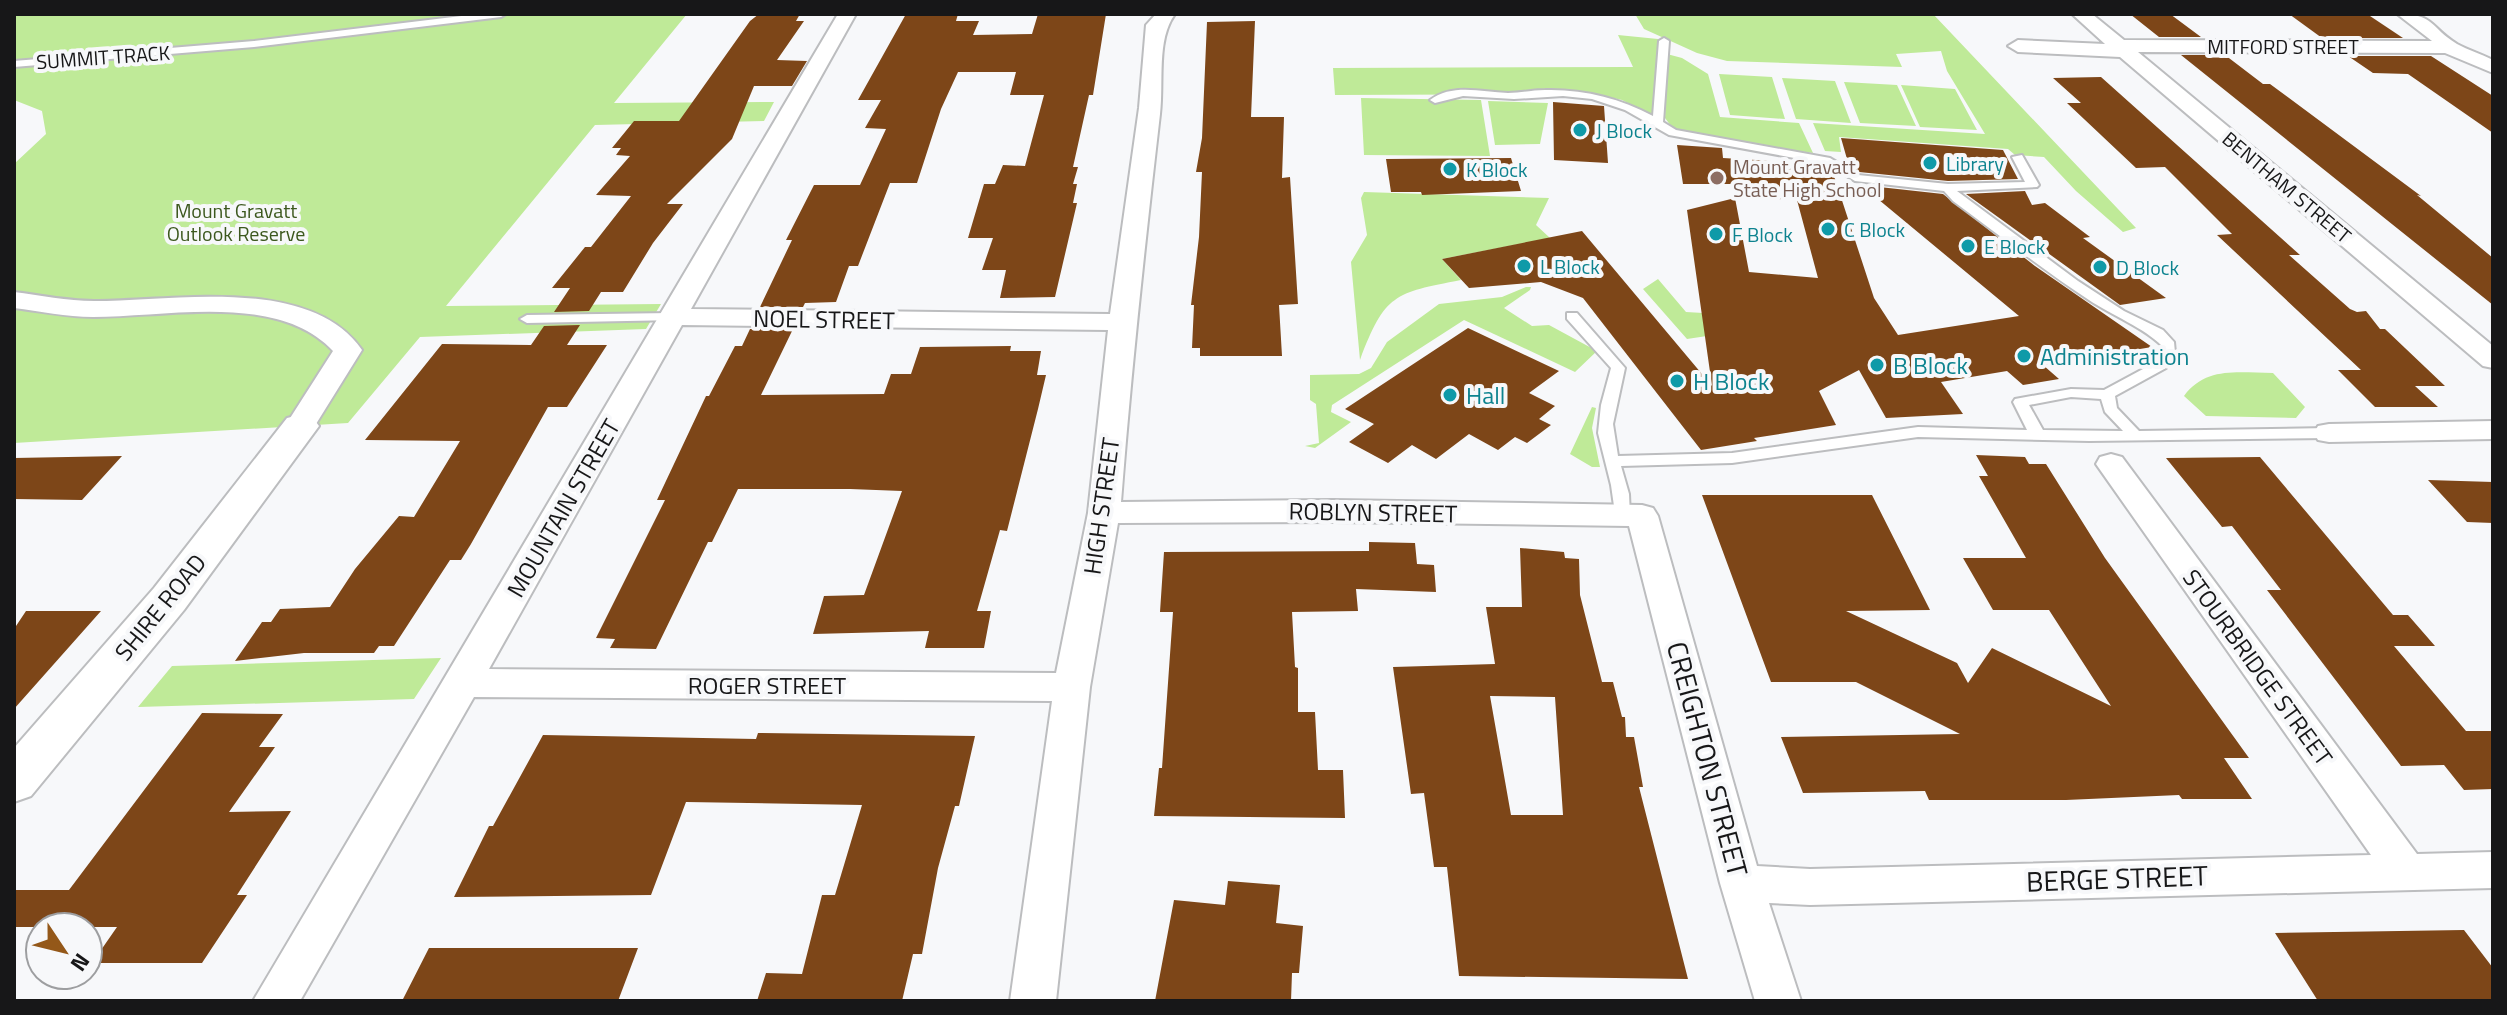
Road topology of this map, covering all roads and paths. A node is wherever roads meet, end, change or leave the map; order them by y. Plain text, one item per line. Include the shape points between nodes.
1 (501, 14) edge
2 (847, 14) edge
3 (1166, 14) edge
4 (2081, 14) edge
5 (2406, 14) edge
6 (1664, 41) dead end
7 (2018, 46) dead end
8 (2448, 47) junction
9 (2122, 48) junction
10 (14, 64) edge
11 (2493, 67) edge
12 (1435, 100) dead end
13 (1658, 123) junction
14 (2018, 157) dead end
15 (1948, 188) junction
16 (14, 300) edge
17 (1572, 316) dead end
18 (672, 317) junction
19 (527, 319) dead end
20 (1122, 322) junction
21 (2493, 360) edge
22 (2107, 395) junction
23 (300, 426) joint
24 (2493, 430) edge
25 (2329, 433) joint
26 (2037, 434) junction
27 (2135, 435) junction
28 (1614, 461) junction
29 (2111, 464) dead end
30 (1104, 513) junction
31 (1632, 516) junction
32 (463, 683) junction
33 (1072, 687) junction
34 (14, 782) edge
35 (2405, 870) junction
36 (2493, 870) edge
37 (1741, 883) junction
38 (276, 1001) edge
39 (1033, 1001) edge
40 (1778, 1001) edge

1 - 10 lane, SUMMIT TRACK via 192,50
2 - 18 street, MOUNTAIN STREET
3 - 20 street, HIGH STREET via 1156,25
4 - 9 street, BENTHAM STREET
5 - 8 street
6 - 13 lane
7 - 9 street, MITFORD STREET
8 - 9 street, MITFORD STREET
8 - 11 street
9 - 21 street, BENTHAM STREET
12 - 13 lane via 1467,92 1594,95 1618,100
13 - 15 lane via 1673,133 1830,161 1855,178
14 - 15 lane via 2033,185
15 - 22 lane via 2073,284 2158,333 2169,345 2169,355 2150,374
16 - 23 street via 91,309 225,303 312,319 339,336 348,350
17 - 28 lane via 1618,368 1606,419
18 - 19 lane, NOEL STREET
18 - 20 street, NOEL STREET
18 - 32 street, MOUNTAIN STREET
20 - 30 street, HIGH STREET
22 - 26 lane via 2071,393 2020,402
22 - 27 lane via 2110,409
23 - 34 street, SHIRE ROAD via 169,599
24 - 25 street
25 - 27 lane
26 - 27 lane
26 - 28 lane via 1918,432 1718,459
28 - 31 lane
29 - 35 street, STOURBRIDGE STREET
30 - 31 street, ROBLYN STREET
30 - 33 street, HIGH STREET
31 - 37 street, CREIGHTON STREET
32 - 33 street, ROGER STREET
32 - 38 street, MOUNTAIN STREET
33 - 39 street, HIGH STREET
35 - 36 street, BERGE STREET
35 - 37 street, BERGE STREET via 1810,887
37 - 40 street, CREIGHTON STREET

